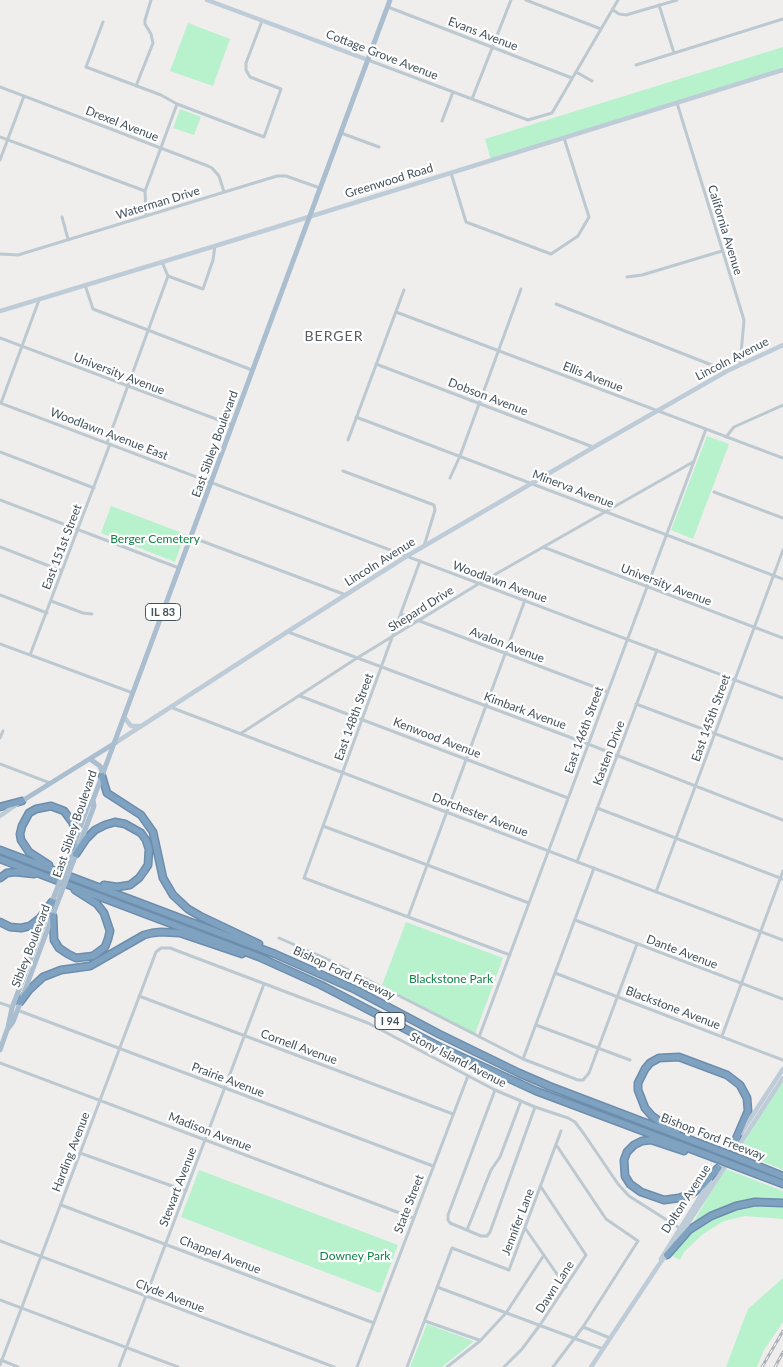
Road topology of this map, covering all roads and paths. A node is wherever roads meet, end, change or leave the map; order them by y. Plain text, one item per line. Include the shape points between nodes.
1 (150, 0) edge
2 (207, 0) edge
3 (390, 0) edge
4 (511, 0) edge
5 (526, 0) edge
6 (618, 0) edge
7 (677, 0) edge
8 (659, 6) junction
9 (388, 7) junction
10 (613, 10) junction
11 (783, 20) edge
12 (262, 21) junction
13 (102, 22) dead end
14 (602, 29) junction
15 (492, 47) junction
16 (674, 53) junction
17 (368, 60) junction
18 (636, 65) dead end
19 (783, 70) edge
20 (576, 72) junction
21 (572, 78) junction
22 (592, 81) dead end
23 (136, 86) junction
24 (0, 87) edge
25 (453, 92) junction
26 (24, 96) junction
27 (472, 99) junction
28 (677, 103) junction
29 (177, 104) junction
30 (442, 122) dead end
31 (340, 132) junction
32 (0, 137) edge
33 (564, 138) junction
34 (7, 140) junction
35 (379, 147) dead end
36 (161, 148) junction
37 (0, 160) edge
38 (450, 172) junction
39 (320, 188) junction
40 (145, 191) junction
41 (224, 192) junction
42 (146, 216) junction
43 (310, 216) junction
44 (62, 217) dead end
45 (68, 239) junction
46 (215, 246) junction
47 (722, 251) junction
48 (0, 254) edge
49 (162, 261) junction
50 (168, 276) junction
51 (627, 277) dead end
52 (86, 285) junction
53 (521, 289) dead end
54 (404, 290) dead end
55 (39, 300) junction
56 (556, 304) dead end
57 (0, 311) edge
58 (396, 312) junction
59 (148, 331) junction
60 (0, 338) edge
61 (783, 345) edge
62 (22, 346) junction
63 (499, 350) junction
64 (376, 364) junction
65 (740, 365) junction
66 (253, 370) junction
67 (728, 371) junction
68 (127, 387) junction
69 (1, 403) edge
70 (479, 403) junction
71 (783, 406) edge
72 (658, 411) junction
73 (356, 417) junction
74 (232, 426) junction
75 (706, 429) junction
76 (726, 437) junction
77 (348, 440) dead end
78 (108, 444) junction
79 (594, 447) junction
80 (0, 452) edge
81 (460, 456) junction
82 (783, 458) edge
83 (694, 461) junction
84 (343, 471) dead end
85 (450, 478) dead end
86 (211, 482) junction
87 (532, 483) junction
88 (94, 488) junction
89 (714, 492) dead end
90 (0, 500) edge
91 (605, 511) junction
92 (783, 518) edge
93 (78, 529) junction
94 (666, 535) junction
95 (191, 537) junction
96 (423, 547) junction
97 (543, 547) junction
98 (0, 548) edge
99 (783, 550) edge
100 (407, 556) junction
101 (420, 561) junction
102 (180, 568) junction
103 (62, 571) junction
104 (774, 575) junction
105 (783, 579) edge
106 (480, 583) junction
107 (647, 587) junction
108 (0, 595) edge
109 (346, 595) junction
110 (525, 600) junction
111 (51, 601) junction
112 (46, 613) junction
113 (92, 614) dead end
114 (401, 614) junction
115 (418, 621) junction
116 (754, 628) junction
117 (287, 632) junction
118 (392, 638) junction
119 (628, 638) junction
120 (783, 638) edge
121 (0, 644) edge
122 (657, 650) junction
123 (506, 654) junction
124 (30, 656) junction
125 (357, 658) junction
126 (381, 667) junction
127 (735, 680) junction
128 (608, 692) junction
129 (133, 694) junction
130 (300, 696) junction
131 (783, 698) edge
132 (636, 704) junction
133 (486, 706) junction
134 (170, 707) junction
135 (124, 717) junction
136 (362, 719) junction
137 (141, 726) junction
138 (3, 731) dead end
139 (715, 733) junction
140 (240, 734) junction
141 (0, 738) edge
142 (115, 743) junction
143 (588, 744) junction
144 (617, 755) junction
145 (467, 758) junction
146 (90, 759) junction
147 (783, 759) edge
148 (0, 764) edge
149 (343, 773) junction
150 (103, 775) junction
151 (50, 783) junction
152 (696, 786) junction
153 (568, 798) junction
154 (22, 801) junction
155 (0, 807) edge
156 (597, 808) junction
157 (447, 812) junction
158 (0, 816) edge
159 (783, 820) edge
160 (323, 826) junction
161 (676, 838) junction
162 (0, 850) edge
163 (74, 851) junction
164 (548, 851) junction
165 (0, 859) edge
166 (577, 862) junction
167 (428, 864) junction
168 (594, 868) junction
169 (58, 871) junction
170 (783, 871) edge
171 (42, 874) junction
172 (0, 878) edge
173 (782, 878) edge
174 (68, 884) junction
175 (90, 884) junction
176 (656, 892) junction
177 (58, 895) junction
178 (52, 902) junction
179 (529, 903) junction
180 (53, 916) junction
181 (408, 917) junction
182 (575, 920) junction
183 (0, 922) edge
184 (761, 931) junction
185 (279, 938) dead end
186 (783, 940) edge
187 (637, 944) junction
188 (161, 948) joint
189 (275, 954) junction
190 (510, 955) junction
191 (259, 957) junction
192 (556, 973) junction
193 (264, 984) junction
194 (741, 984) junction
195 (139, 996) junction
196 (617, 996) junction
197 (783, 999) edge
198 (20, 1002) junction
199 (0, 1003) edge
200 (15, 1009) junction
201 (536, 1025) junction
202 (244, 1036) junction
203 (722, 1036) junction
204 (479, 1037) junction
205 (120, 1048) junction
206 (598, 1048) junction
207 (0, 1050) edge
208 (523, 1059) junction
209 (630, 1060) dead end
210 (783, 1060) edge
211 (0, 1063) edge
212 (783, 1069) edge
213 (468, 1076) junction
214 (783, 1078) edge
215 (225, 1088) junction
216 (495, 1090) junction
217 (100, 1100) junction
218 (521, 1101) junction
219 (535, 1107) junction
220 (453, 1114) junction
221 (561, 1131) dead end
222 (205, 1140) junction
223 (556, 1145) junction
224 (733, 1146) junction
225 (709, 1147) junction
226 (80, 1153) junction
227 (709, 1156) junction
228 (433, 1166) junction
229 (718, 1168) junction
230 (783, 1176) edge
231 (783, 1184) edge
232 (541, 1187) junction
233 (186, 1191) junction
234 (783, 1203) edge
235 (60, 1205) junction
236 (413, 1218) junction
237 (525, 1228) junction
238 (681, 1229) junction
239 (468, 1230) junction
240 (0, 1242) edge
241 (166, 1244) junction
242 (544, 1255) junction
243 (667, 1255) junction
244 (41, 1257) junction
245 (658, 1266) junction
246 (437, 1287) junction
247 (566, 1287) junction
248 (146, 1296) junction
249 (0, 1300) edge
250 (21, 1308) junction
251 (506, 1313) junction
252 (425, 1320) junction
253 (374, 1322) junction
254 (540, 1325) junction
255 (583, 1327) junction
256 (576, 1338) junction
257 (610, 1338) junction
258 (480, 1340) junction
259 (126, 1348) junction
260 (604, 1349) junction
261 (1, 1362) edge
262 (18, 1367) edge
263 (119, 1367) edge
264 (178, 1367) edge
265 (334, 1367) edge
266 (357, 1367) edge
267 (407, 1367) edge
268 (447, 1367) edge
269 (504, 1367) edge
270 (553, 1367) edge
271 (591, 1367) edge

1 - 23 street via 145,24 152,43
2 - 12 street, Cottage Grove Avenue
3 - 9 main road, East Sibley Boulevard / IL 83
4 - 15 street
5 - 14 street
6 - 10 street
7 - 8 street
8 - 10 street via 626,15
8 - 16 street
9 - 15 street, Evans Avenue
9 - 17 main road, East Sibley Boulevard / IL 83
10 - 14 street
11 - 16 street
12 - 17 street, Cottage Grove Avenue
12 - 29 street via 246,70 250,77 281,89 264,136
13 - 23 street via 86,67
14 - 20 street
15 - 21 street, Evans Avenue
15 - 27 street
16 - 18 street
17 - 25 street, Cottage Grove Avenue
17 - 31 main road, East Sibley Boulevard / IL 83
19 - 28 street, Greenwood Road
20 - 21 street
20 - 22 street
21 - 27 street, Cottage Grove Avenue via 552,113 528,120
23 - 29 street
24 - 26 street, Drexel Avenue
25 - 27 street, Cottage Grove Avenue
25 - 30 street
26 - 34 street
26 - 36 street, Drexel Avenue
28 - 33 street, Greenwood Road
28 - 47 street, California Avenue
29 - 36 street
31 - 35 street
31 - 39 main road, East Sibley Boulevard / IL 83
32 - 34 street
33 - 38 street, Greenwood Road
33 - 38 street via 588,216 578,236 551,254 466,222
34 - 37 street
34 - 40 street
36 - 40 street
36 - 41 street, Drexel Avenue via 212,168 219,176
38 - 43 street, Greenwood Road
39 - 41 street, Waterman Drive via 277,176
39 - 43 main road, East Sibley Boulevard / IL 83
40 - 42 street
41 - 42 street, Waterman Drive
42 - 45 street, Waterman Drive
43 - 46 street, Greenwood Road
43 - 66 main road, East Sibley Boulevard / IL 83
44 - 45 street
45 - 48 street, Waterman Drive via 18,255
46 - 49 street, Greenwood Road
46 - 50 street via 203,289
47 - 51 street
47 - 65 street, California Avenue via 744,320
49 - 50 street
49 - 52 street, Greenwood Road
50 - 59 street, East 151st Street
52 - 55 street, Greenwood Road
52 - 59 street via 92,309
53 - 63 street
54 - 58 street
55 - 57 street, Greenwood Road
55 - 62 street
56 - 67 street
58 - 63 street, Ellis Avenue
58 - 64 street
59 - 66 street
59 - 68 street, East 151st Street
60 - 62 street, University Avenue
61 - 65 street, Lincoln Avenue
62 - 68 street, University Avenue
62 - 69 street
63 - 70 street
63 - 72 street, Ellis Avenue
64 - 70 street, Dobson Avenue
64 - 73 street
65 - 67 street, Lincoln Avenue
66 - 74 main road, East Sibley Boulevard / IL 83
67 - 72 street, Lincoln Avenue
68 - 74 street, University Avenue
68 - 78 street, East 151st Street
69 - 78 street, Woodlawn Avenue East
70 - 79 street, Dobson Avenue
70 - 81 street
71 - 76 street via 734,427
72 - 75 street, Ellis Avenue
72 - 79 street, Lincoln Avenue
73 - 77 street
73 - 81 street, Minerva Avenue
74 - 86 main road, East Sibley Boulevard / IL 83
75 - 76 street, Ellis Avenue
75 - 83 street, East 146th Street
76 - 82 street, Ellis Avenue
78 - 86 street, Woodlawn Avenue East
78 - 88 street, East 151st Street
79 - 87 street, Lincoln Avenue
80 - 88 street
81 - 85 street
81 - 87 street, Minerva Avenue
83 - 91 street, Shepard Drive
83 - 94 street, East 146th Street
84 - 96 street via 431,504 436,510
86 - 95 main road, East Sibley Boulevard / IL 83
86 - 100 street, Woodlawn Avenue
87 - 91 street, Minerva Avenue
87 - 96 street, Lincoln Avenue
88 - 93 street, East 151st Street
89 - 92 street
90 - 93 street
91 - 94 street, Minerva Avenue
91 - 97 street, Shepard Drive
93 - 102 street
93 - 103 street, East 151st Street
94 - 104 street, Minerva Avenue
94 - 107 street, East 146th Street
95 - 102 main road, East Sibley Boulevard / IL 83
95 - 109 street
96 - 100 street, Lincoln Avenue
97 - 106 street, Shepard Drive
97 - 107 street, University Avenue
98 - 103 street
99 - 104 street, East 145th Street
100 - 101 street, Woodlawn Avenue
100 - 109 street, Lincoln Avenue
101 - 106 street, Woodlawn Avenue
101 - 114 street, East 148th Street
102 - 129 main road, East Sibley Boulevard / IL 83
103 - 111 street, East 151st Street
104 - 105 street, Minerva Avenue
104 - 116 street, East 145th Street
106 - 110 street, Woodlawn Avenue
106 - 115 street, Shepard Drive
107 - 116 street, University Avenue
107 - 119 street, East 146th Street
108 - 112 street
109 - 117 street, Lincoln Avenue
110 - 119 street, Woodlawn Avenue
110 - 123 street
111 - 112 street, East 151st Street
111 - 113 street
112 - 124 street, East 151st Street
114 - 115 street, Avalon Avenue
114 - 118 street, East 148th Street
115 - 118 street, Shepard Drive
115 - 123 street, Avalon Avenue
116 - 120 street, University Avenue
116 - 127 street, East 145th Street
117 - 125 street, Kimbark Avenue
117 - 134 street, Lincoln Avenue
118 - 125 street, Shepard Drive
118 - 126 street, East 148th Street
119 - 122 street, Woodlawn Avenue
119 - 128 street, East 146th Street
121 - 124 street
122 - 127 street, Woodlawn Avenue
122 - 132 street, Kasten Drive
123 - 128 street, Avalon Avenue
123 - 133 street
124 - 129 street
125 - 126 street, Kimbark Avenue
125 - 130 street, Shepard Drive
126 - 133 street, Kimbark Avenue
126 - 136 street, East 148th Street
127 - 131 street, Woodlawn Avenue
127 - 139 street, East 145th Street
128 - 143 street, East 146th Street
129 - 135 main road, East Sibley Boulevard / IL 83
130 - 136 street, Kenwood Avenue
130 - 140 street, Shepard Drive
132 - 139 street
132 - 144 street, Kasten Drive
133 - 143 street, Kimbark Avenue
133 - 145 street
134 - 137 street, Lincoln Avenue
134 - 140 street, Dorchester Avenue
135 - 137 street via 131,726
135 - 142 main road, East Sibley Boulevard / IL 83
136 - 145 street, Kenwood Avenue
136 - 149 street, East 148th Street
137 - 142 street, Lincoln Avenue
138 - 141 street
139 - 147 street
139 - 152 street, East 145th Street
140 - 149 street, Dorchester Avenue
142 - 146 main road, Lincoln Avenue
142 - 150 main road, East Sibley Boulevard / IL 83
143 - 144 street, Kimbark Avenue
143 - 153 street, East 146th Street
144 - 152 street, Kimbark Avenue
144 - 156 street, Kasten Drive
145 - 153 street, Kenwood Avenue
145 - 157 street
146 - 150 main road via 100,766
146 - 151 main road, Lincoln Avenue
148 - 151 street
149 - 157 street, Dorchester Avenue
149 - 160 street, East 148th Street
150 - 163 main road, East Sibley Boulevard / IL 83 via 88,806
150 - 189 highway via 107,793 141,815 153,832 163,878 173,895 200,916
151 - 154 main road, Lincoln Avenue
152 - 159 street, Kimbark Avenue
152 - 161 street, East 145th Street
153 - 164 street, East 146th Street
154 - 155 highway
154 - 158 street, Lincoln Avenue
156 - 161 street
156 - 166 street, Kasten Drive
157 - 164 street, Dorchester Avenue
157 - 167 street
160 - 167 street
160 - 181 street, East 148th Street via 304,878
161 - 173 street
161 - 176 street, East 145th Street
162 - 169 highway, Bishop Ford Freeway / I 94
163 - 169 highway via 73,823 64,811 51,806 29,813 20,834 24,846 34,857
163 - 175 highway via 95,830 114,822 133,827 146,840 148,865 134,882 117,887
163 - 177 main road, East Sibley Boulevard, bridge
164 - 166 street, Dorchester Avenue
164 - 179 street, East 146th Street
165 - 171 highway, Bishop Ford Freeway / I 94
166 - 168 street, Dorchester Avenue
167 - 179 street
167 - 181 street
168 - 176 street, Dorchester Avenue
168 - 182 street
169 - 175 highway, Bishop Ford Freeway / I 94
170 - 173 street
171 - 172 highway via 15,872
171 - 174 highway, Bishop Ford Freeway / I 94
173 - 184 street
174 - 180 highway via 97,904 104,913 110,931 104,947 93,956 76,958 68,954 54,940
174 - 191 highway, Bishop Ford Freeway / I 94
175 - 189 highway, Bishop Ford Freeway / I 94
176 - 184 street, Dorchester Avenue
177 - 178 main road, Sibley Boulevard
177 - 180 main road, Sibley Boulevard
178 - 183 highway via 30,926 10,927
178 - 200 main road, Sibley Boulevard
179 - 190 street, East 146th Street
180 - 198 main road, Sibley Boulevard
181 - 190 street
182 - 187 street, Dante Avenue
182 - 192 street
184 - 186 street, Dorchester Avenue
184 - 194 street
185 - 204 street
187 - 194 street, Dante Avenue
187 - 196 street
188 - 193 street, Stony Island Avenue via 170,948
188 - 195 street, Harding Avenue via 156,952
189 - 225 highway, Bishop Ford Freeway / I 94 via 356,990 520,1073
190 - 204 street, East 146th Street
191 - 198 highway via 180,933 152,933 90,966 61,970 43,977
191 - 227 highway, Bishop Ford Freeway / I 94 via 536,1091
192 - 196 street, Blackstone Avenue
192 - 201 street
193 - 202 street, Stewart Avenue
193 - 213 street, Stony Island Avenue via 368,1023
194 - 197 street, Dante Avenue
194 - 203 street
195 - 202 street, Cornell Avenue
195 - 205 street, Harding Avenue
196 - 203 street, Blackstone Avenue
196 - 206 street
198 - 200 main road, Sibley Boulevard
199 - 200 street, Prairie Avenue
200 - 205 street, Prairie Avenue
200 - 207 main road, Sibley Boulevard
201 - 206 street
201 - 208 street
202 - 215 street, Stewart Avenue
202 - 220 street, Cornell Avenue
203 - 210 street, Blackstone Avenue
204 - 208 street
205 - 215 street, Prairie Avenue
205 - 217 street, Harding Avenue
206 - 208 street via 583,1080
206 - 209 street
211 - 217 street, Madison Avenue
212 - 224 street, Dolton Avenue
213 - 216 street, Stony Island Avenue
213 - 220 street, State Street
214 - 238 street, Dolton Avenue
215 - 222 street, Stewart Avenue
215 - 228 street, Prairie Avenue
216 - 218 street, Stony Island Avenue
216 - 239 street via 448,1216 448,1220
217 - 222 street, Madison Avenue
217 - 226 street, Harding Avenue
218 - 219 street, Stony Island Avenue
218 - 239 street
219 - 238 street, Stony Island Avenue via 574,1122 629,1196
219 - 239 street via 490,1232 487,1236 480,1236
220 - 228 street, State Street
221 - 223 street, Jennifer Lane
222 - 233 street, Stewart Avenue
222 - 236 street, Madison Avenue
223 - 232 street, Jennifer Lane
223 - 255 street via 606,1219 638,1241
224 - 225 highway via 748,1111 747,1098 740,1085 727,1075 679,1057 659,1058 650,1063 638,1083 645,1108 662,1123
224 - 229 street, Dolton Avenue
225 - 230 highway, Bishop Ford Freeway / I 94, bridge
226 - 233 street
226 - 235 street, Harding Avenue
227 - 229 highway via 651,1140 642,1141 627,1152 624,1169 630,1184 641,1192 664,1200 692,1192
227 - 231 highway, Bishop Ford Freeway / I 94, bridge
228 - 236 street, State Street
229 - 238 street, Dolton Avenue
232 - 237 street, Jennifer Lane
232 - 247 street, Dawn Lane via 586,1254
233 - 241 street, Stewart Avenue
234 - 243 highway via 755,1202 712,1216 689,1230
235 - 241 street, Chappel Avenue
235 - 244 street, Harding Avenue
236 - 253 street, State Street
237 - 242 street
237 - 246 street, Jennifer Lane via 509,1270 452,1248
238 - 243 street, Dolton Avenue
238 - 245 street, Dolton Avenue via 664,1251
240 - 244 street, Clyde Avenue
241 - 248 street, Stewart Avenue
241 - 253 street, Chappel Avenue
242 - 247 street
242 - 251 street
243 - 245 street, Dolton Avenue
244 - 248 street, Clyde Avenue
244 - 250 street, Harding Avenue
245 - 257 street, Dolton Avenue
246 - 251 street
246 - 252 street, Jennifer Lane
247 - 254 street, Dawn Lane
248 - 259 street, Stewart Avenue
248 - 265 street, Clyde Avenue
249 - 250 street
250 - 259 street
250 - 261 street, Harding Avenue
251 - 254 street
251 - 258 street
252 - 258 street
252 - 267 street, Jennifer Lane
253 - 266 street, State Street
254 - 256 street
254 - 269 street, Dawn Lane
255 - 256 street
255 - 257 street
256 - 260 street
256 - 270 street
257 - 260 street, Dolton Avenue
258 - 268 street
259 - 263 street, Stewart Avenue
259 - 264 street
260 - 271 street, Dolton Avenue
261 - 262 street

